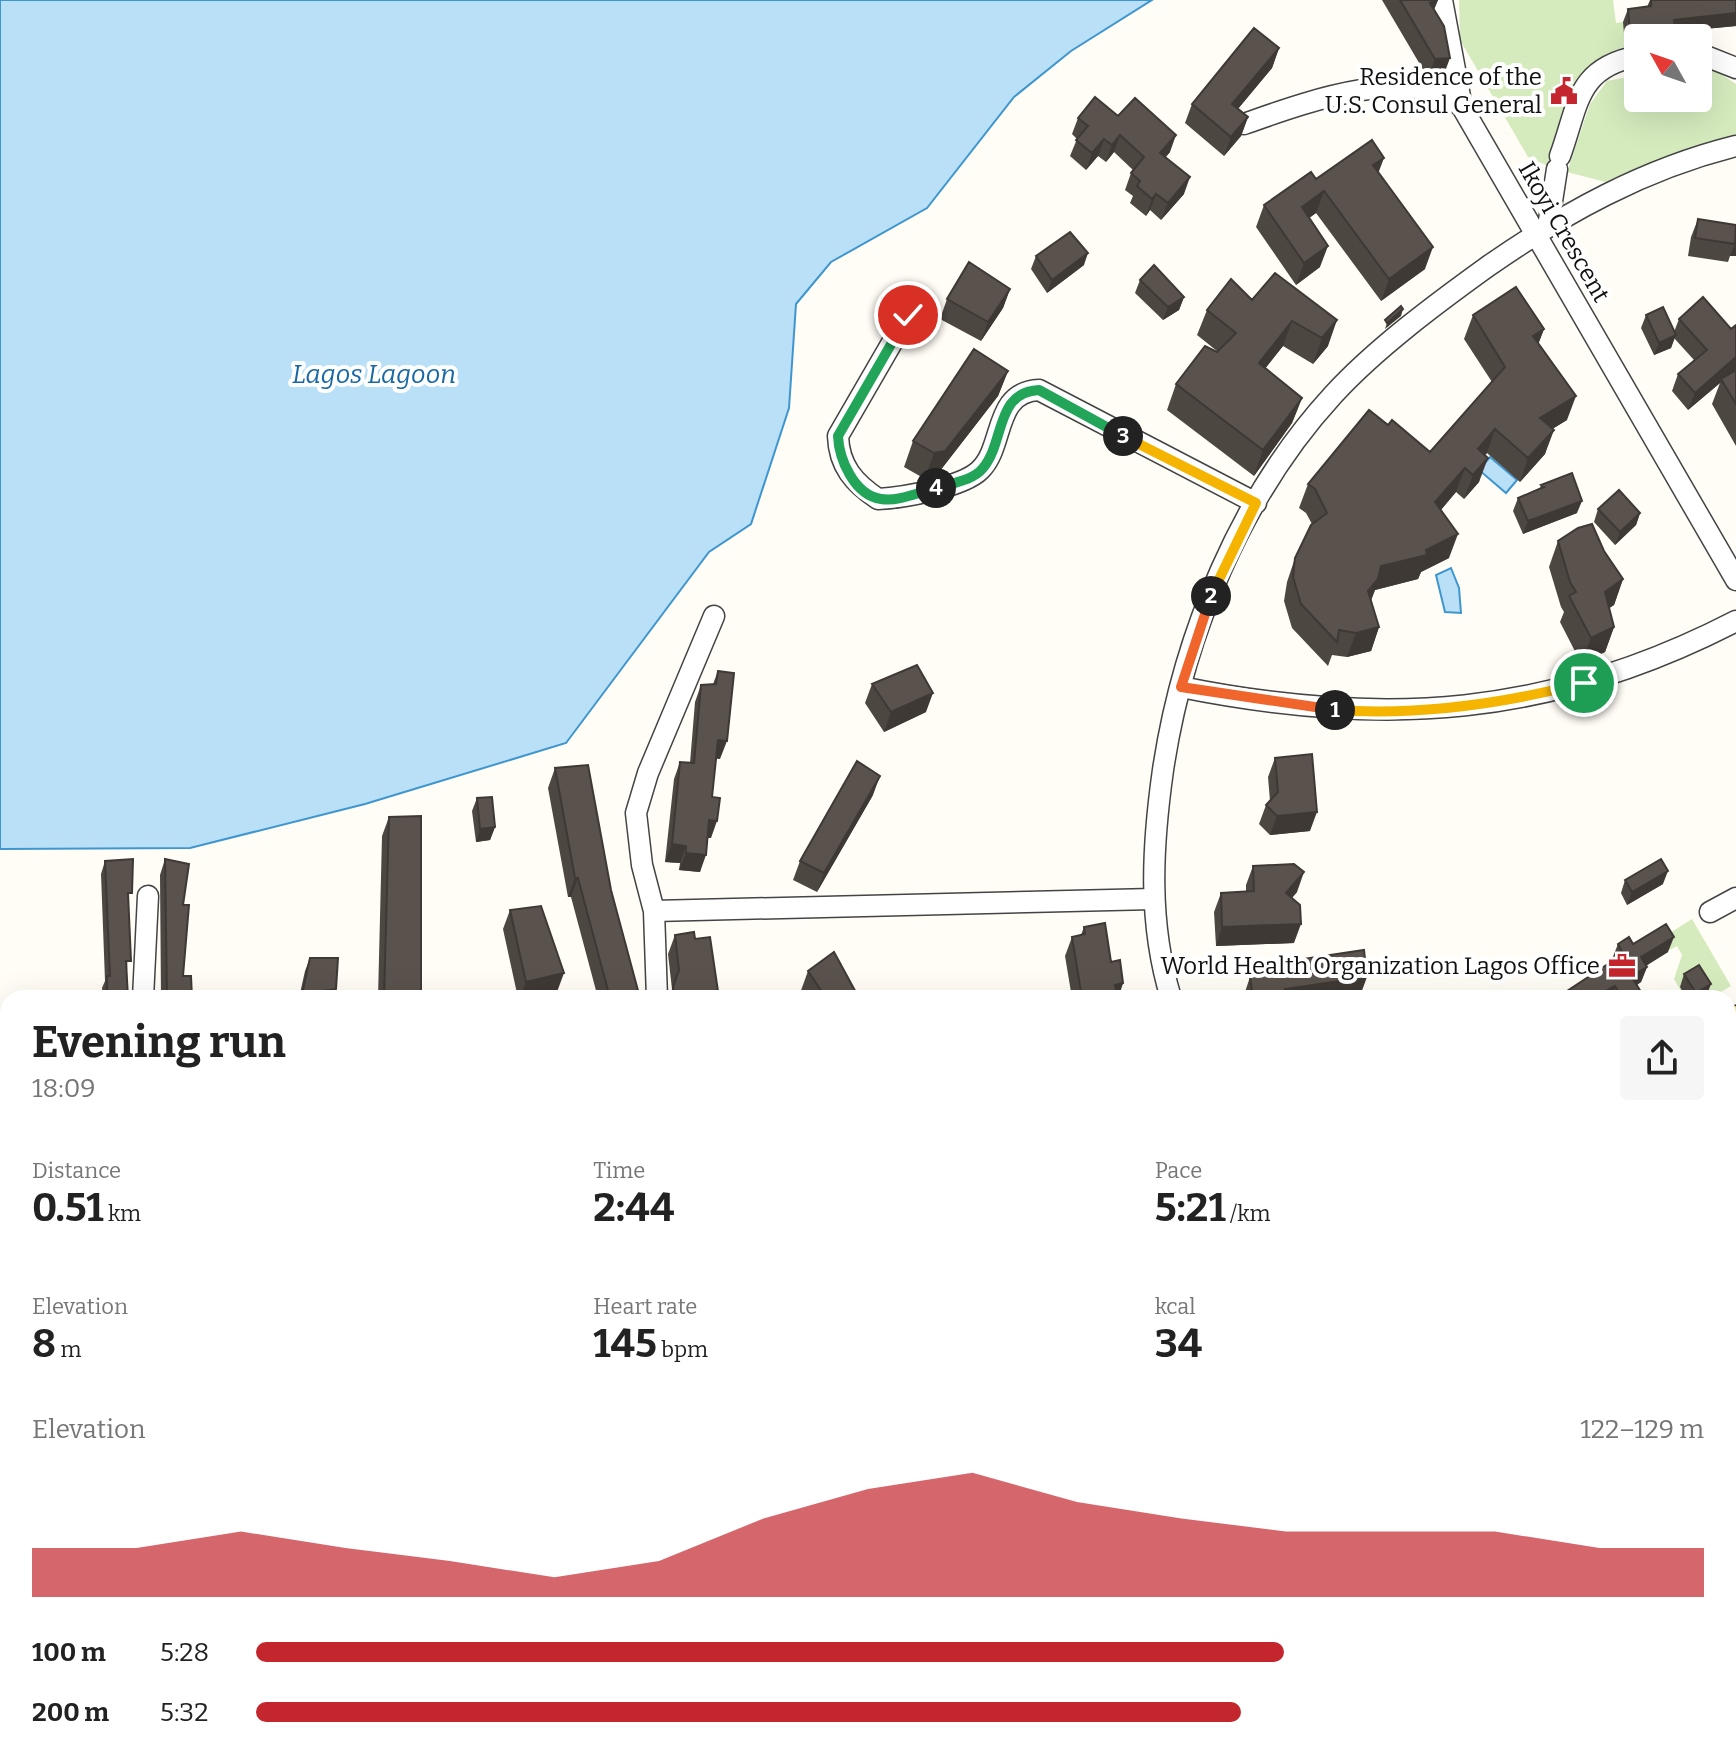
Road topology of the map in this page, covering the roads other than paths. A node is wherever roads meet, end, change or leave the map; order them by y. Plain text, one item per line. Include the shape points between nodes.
1 (1442, 0) edge
2 (1624, 59) edge
3 (1712, 59) edge
4 (1736, 68) edge
5 (1462, 107) junction
6 (1244, 124) edge
7 (1736, 146) edge
8 (1541, 230) junction
9 (908, 315) dead end
10 (1256, 503) junction
11 (1736, 580) edge
12 (714, 616) dead end
13 (1736, 621) edge
14 (1181, 687) junction
15 (148, 896) dead end
16 (1736, 898) edge
17 (1153, 899) junction
18 (654, 911) junction
19 (1710, 912) dead end
20 (143, 990) edge
21 (657, 990) edge
22 (1168, 990) edge

1 - 5 street
2 - 8 street via 1597,71 1581,92
3 - 4 street
5 - 6 street via 1438,90 1404,86 1327,100
5 - 8 street, Ikoyi Crescent
7 - 8 street via 1644,177
8 - 10 street via 1414,323 1335,393
8 - 11 street, Ikoyi Crescent
9 - 10 street via 838,436 839,456 847,471 878,499 974,476 990,456 1016,396 1039,390
10 - 14 street via 1202,617
12 - 18 street via 636,813
13 - 14 street via 1584,683 1484,705 1343,710
14 - 17 street via 1156,821
15 - 20 street
16 - 19 street
17 - 18 street
17 - 22 street
18 - 21 street

